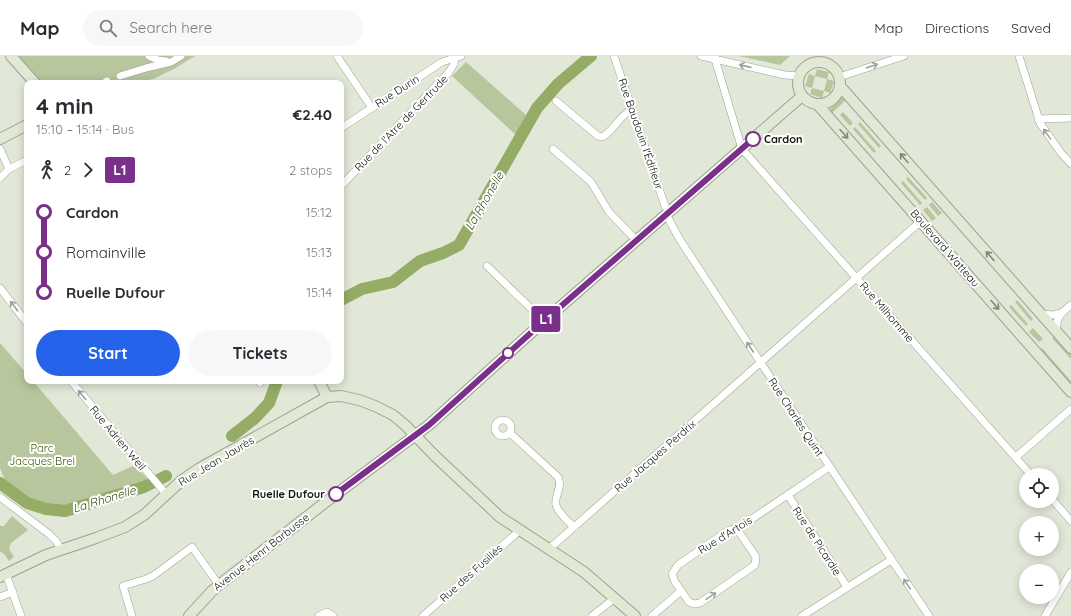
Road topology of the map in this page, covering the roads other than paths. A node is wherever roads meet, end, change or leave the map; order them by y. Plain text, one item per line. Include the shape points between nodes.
1 (11, 56) edge
2 (149, 56) edge
3 (181, 56) edge
4 (337, 56) edge
5 (457, 56) edge
6 (614, 56) edge
7 (701, 56) edge
8 (904, 56) edge
9 (1019, 56) edge
10 (715, 59) junction
11 (811, 60) edge
12 (827, 60) edge
13 (171, 62) junction
14 (120, 76) dead end
15 (799, 76) junction
16 (32, 80) edge
17 (840, 82) junction
18 (802, 96) junction
19 (556, 101) dead end
20 (818, 105) junction
21 (372, 108) junction
22 (632, 109) junction
23 (1071, 118) edge
24 (1038, 119) junction
25 (344, 126) edge
26 (24, 127) edge
27 (24, 132) edge
28 (14, 133) junction
29 (0, 139) edge
30 (0, 149) edge
31 (553, 149) dead end
32 (742, 149) junction
33 (24, 162) edge
34 (1071, 164) edge
35 (9, 169) junction
36 (0, 178) edge
37 (344, 183) edge
38 (668, 214) junction
39 (921, 221) junction
40 (636, 240) junction
41 (487, 266) dead end
42 (857, 278) junction
43 (0, 288) edge
44 (1071, 305) edge
45 (1061, 313) junction
46 (1041, 314) junction
47 (24, 319) edge
48 (544, 321) junction
49 (1057, 332) junction
50 (1071, 348) edge
51 (760, 363) junction
52 (74, 384) edge
53 (320, 384) edge
54 (1071, 392) edge
55 (327, 397) junction
56 (1071, 409) edge
57 (510, 433) dead end
58 (415, 436) junction
59 (1016, 457) junction
60 (829, 468) junction
61 (1025, 468) edge
62 (166, 494) junction
63 (788, 495) junction
64 (0, 498) edge
65 (1059, 507) edge
66 (1071, 521) edge
67 (574, 527) junction
68 (737, 529) junction
69 (519, 531) junction
70 (61, 549) junction
71 (549, 550) junction
72 (891, 560) junction
73 (1071, 572) edge
74 (3, 575) edge
75 (219, 585) junction
76 (847, 587) junction
77 (680, 591) junction
78 (13, 592) junction
79 (0, 597) edge
80 (615, 598) junction
81 (331, 615) edge
82 (805, 615) edge
83 (21, 616) edge
84 (132, 616) edge
85 (189, 616) edge
86 (319, 616) edge
87 (424, 616) edge
88 (592, 616) edge
89 (635, 616) edge
90 (652, 616) edge
91 (929, 616) edge
92 (1045, 616) edge

1 - 16 main road
2 - 13 street
3 - 13 street
4 - 21 street
5 - 21 street, Rue Durin via 442,62
5 - 37 street, Rue de l'Atre de Gertrude via 449,72
6 - 22 street, Rue Baudouin l'Édifieur
7 - 10 street
17 -> 8 street
9 - 24 street
15 -> 10 street
10 - 32 street
11 - 12 main road
11 - 15 main road
12 - 17 main road via 835,69
13 - 14 street
15 - 18 main road via 798,86
17 - 20 main road via 838,94 833,100
46 -> 17 main road
18 - 20 main road
18 - 32 main road, Avenue Henri Barbusse
19 - 22 street via 602,137 623,114
20 -> 39 main road, Boulevard Watteau
21 - 25 street, Rue Durin
22 - 38 street, Rue Baudouin l'Édifieur
23 - 24 street
34 -> 24 street
26 - 28 main road
27 - 28 main road
28 - 29 main road
30 - 35 street
31 - 40 street via 591,182 609,212
32 - 38 main road, Avenue Henri Barbusse
32 - 42 street, Rue Milhomme
33 - 35 street
35 - 36 street
38 - 40 main road, Avenue Henri Barbusse
51 -> 38 street, Rue Charles Quint via 680,240
39 - 42 street, Rue Jacques Perdrix
39 -> 54 main road, Boulevard Watteau
40 - 48 main road, Avenue Henri Barbusse
41 - 48 street
42 - 51 street, Rue Jacques Perdrix
42 - 59 street, Rue Milhomme
47 -> 43 street
44 - 45 street
45 - 46 street
45 - 49 street via 1056,325
46 - 49 main road
48 - 58 main road, Avenue Henri Barbusse
49 - 50 main road
51 - 60 street, Rue Charles Quint
51 - 67 street, Rue Jacques Perdrix
62 -> 52 street, Rue Adrien Weil
53 - 55 main road
55 - 58 main road via 348,397 375,406 397,418
55 - 62 main road, Rue Jean Jaurès via 200,468
56 - 59 street
57 - 67 street via 558,477 560,484 557,506
58 - 69 main road via 491,509
58 - 75 main road, Avenue Henri Barbusse
59 - 61 street, Rue Milhomme
60 - 63 street, Rue d'Artois
60 - 72 street, Rue Charles Quint
62 - 70 main road, Rue Jean Jaurès via 144,515 125,527
63 - 68 street, Rue d'Artois
63 - 76 street, Rue de Picardie
64 - 70 street via 49,534
65 - 66 street
67 - 71 street, Rue Jacques Perdrix
68 - 77 street, Rue d'Artois via 729,530 676,567 673,577
77 -> 68 street via 689,602 698,604 754,566 756,557
69 - 71 main road
69 - 87 street, Rue des Fusillés
70 - 74 main road, Rue Jean Jaurès
71 - 80 main road via 584,572
72 - 76 street
91 -> 72 street, Rue Charles Quint
73 - 92 street
74 - 78 street
75 - 84 street via 192,547 151,577 123,586
75 - 85 main road, Avenue Henri Barbusse
76 - 82 street
77 - 90 street
78 - 79 street
78 - 83 street
80 - 88 street
80 - 89 main road
81 - 86 street via 325,612

